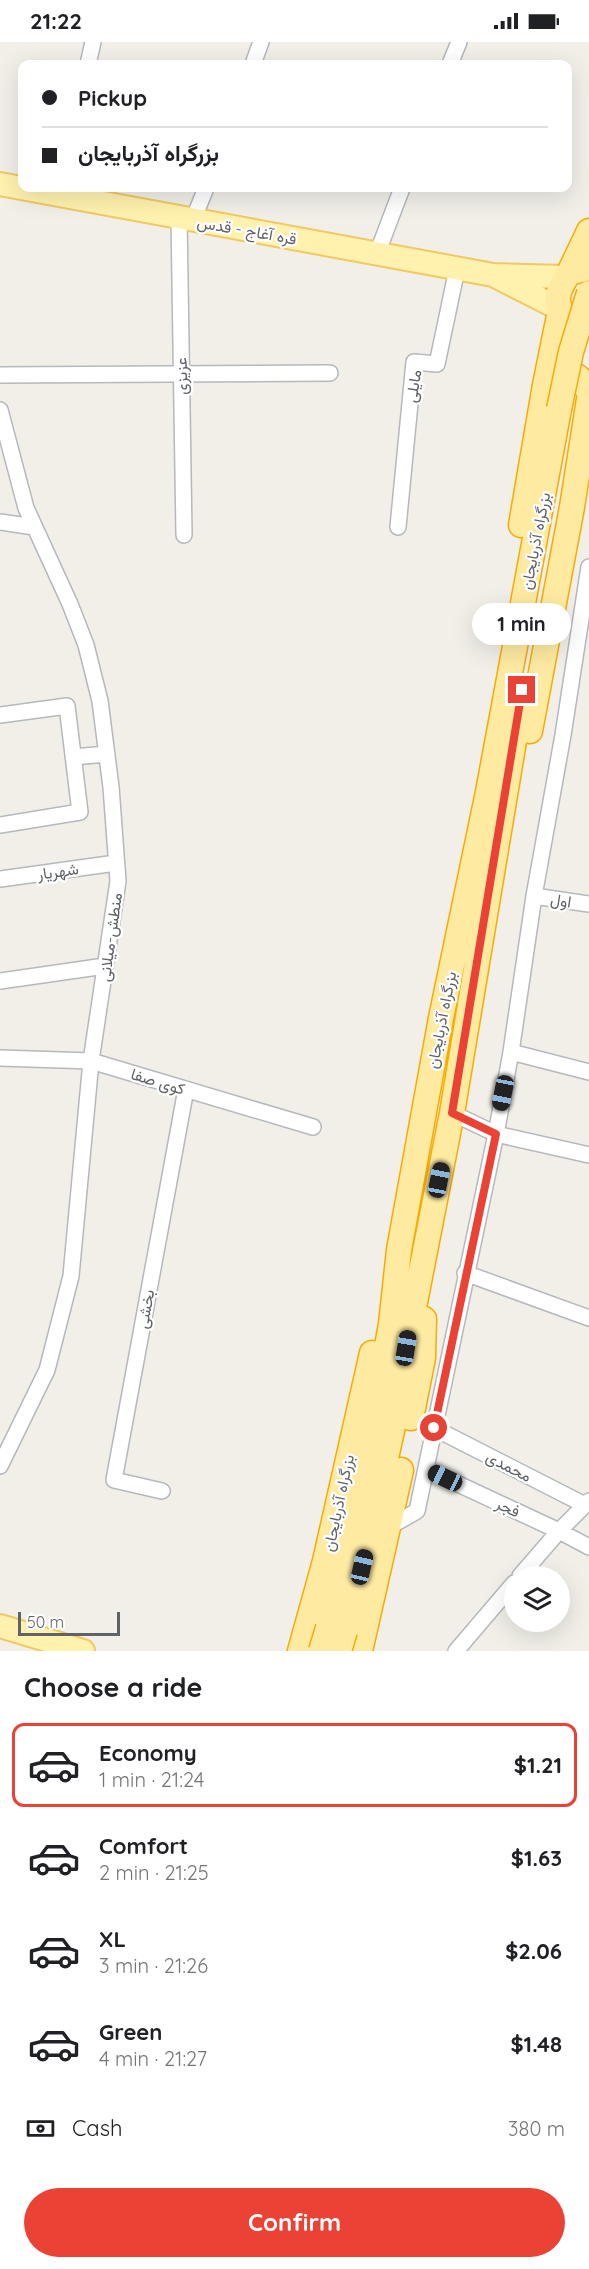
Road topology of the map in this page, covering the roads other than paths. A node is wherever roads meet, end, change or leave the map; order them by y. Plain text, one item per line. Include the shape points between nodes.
1 (93, 42) edge
2 (261, 42) edge
3 (459, 42) edge
4 (89, 60) edge
5 (254, 60) edge
6 (452, 60) edge
7 (0, 184) edge
8 (18, 186) edge
9 (62, 192) edge
10 (203, 192) edge
11 (400, 192) edge
12 (186, 219) junction
13 (589, 231) edge
14 (377, 254) junction
15 (456, 269) junction
16 (575, 273) edge
17 (494, 275) junction
18 (589, 293) edge
19 (559, 309) junction
20 (589, 329) edge
21 (589, 341) edge
22 (330, 373) dead end
23 (181, 374) junction
24 (0, 375) edge
25 (545, 385) junction
26 (589, 393) edge
27 (574, 407) edge
28 (0, 410) edge
29 (0, 522) edge
30 (34, 527) junction
31 (398, 527) dead end
32 (184, 535) dead end
33 (589, 567) edge
34 (0, 715) edge
35 (107, 754) junction
36 (73, 757) junction
37 (496, 798) junction
38 (0, 825) edge
39 (116, 863) junction
40 (0, 879) edge
41 (534, 896) junction
42 (589, 904) edge
43 (105, 966) junction
44 (0, 981) edge
45 (511, 1052) junction
46 (0, 1058) edge
47 (91, 1061) junction
48 (589, 1072) edge
49 (186, 1089) junction
50 (452, 1113) junction
51 (313, 1127) dead end
52 (496, 1134) junction
53 (589, 1155) edge
54 (425, 1254) junction
55 (465, 1273) junction
56 (589, 1317) edge
57 (434, 1428) junction
58 (0, 1466) edge
59 (426, 1469) junction
60 (162, 1491) dead end
61 (587, 1503) edge
62 (389, 1527) junction
63 (559, 1530) junction
64 (589, 1547) edge
65 (528, 1566) edge
66 (504, 1594) edge
67 (0, 1626) edge
68 (333, 1642) edge
69 (83, 1651) edge
70 (456, 1651) edge

1 - 4 street
2 - 5 street
3 - 6 street
7 - 8 main road, قره آغاج - قدس
9 - 12 main road, قره آغاج - قدس
10 - 12 street
11 - 14 street
12 - 14 main road, قره آغاج - قدس
12 - 23 street, عزیزی
13 - 16 highway
14 - 15 main road, قره آغاج - قدس
15 - 17 main road, قره آغاج - قدس
15 - 31 street, مایلی via 437,364 414,362
16 - 17 main road
16 - 19 highway, بزرگراه آذربایجان via 558,289
17 - 19 main road
18 - 27 highway, بزرگراه آذربایجان, bridge via 571,352
19 - 20 highway via 569,322
19 - 25 highway, بزرگراه آذربایجان
21 - 27 highway, بزرگراه آذربایجان
22 - 23 street
23 - 24 street
23 - 32 street, عزیزی
25 - 26 highway via 556,374 571,373 584,381
25 - 37 highway, بزرگراه آذربایجان via 488,706
27 - 37 highway, بزرگراه آذربایجان via 522,690
28 - 30 street, منطش-میلانی
29 - 30 street
30 - 35 street, منطش-میلانی via 86,645 100,701
33 - 41 street via 564,735
34 - 36 street via 67,706
35 - 36 street
35 - 39 street, منطش-میلانی
36 - 38 street via 80,812
37 - 50 highway, بزرگراه آذربایجان
37 - 68 highway, بزرگراه آذربایجان via 441,1018
39 - 40 street, شهریار
39 - 43 street, منطش-میلانی via 118,881
41 - 42 street, اول
41 - 45 street
43 - 44 street
43 - 47 street, منطش-میلانی
45 - 48 street
45 - 52 street
46 - 47 street, کوی صفا
47 - 49 street, کوی صفا
47 - 58 street, منطش-میلانی via 71,1276 47,1370
49 - 51 street, کوی صفا
49 - 60 street, بخشی via 114,1480
50 - 52 street
50 - 54 highway, بزرگراه آذربایجان
52 - 53 street
52 - 55 street
54 - 62 highway, بزرگراه آذربایجان via 423,1358
54 - 68 highway, بزرگراه آذربایجان via 382,1479
55 - 56 street
55 - 57 street
57 - 59 street
57 - 61 street, محمدی
59 - 62 street via 417,1512
59 - 63 street, فجر
61 - 63 street
62 - 68 highway, بزرگراه آذربایجان
63 - 64 street, فجر
63 - 65 street
66 - 70 street
67 - 69 main road

